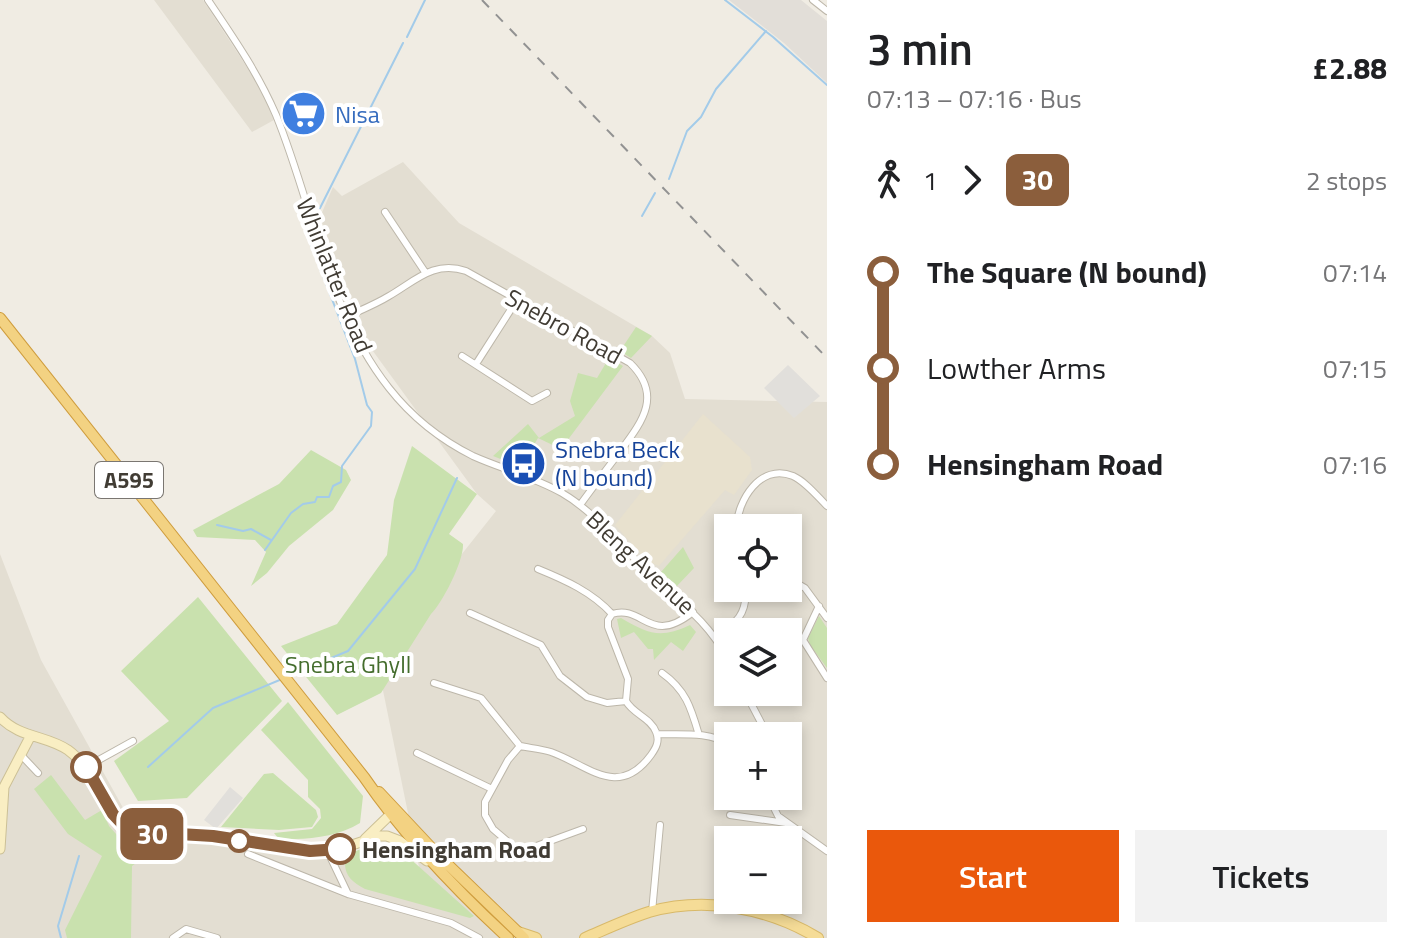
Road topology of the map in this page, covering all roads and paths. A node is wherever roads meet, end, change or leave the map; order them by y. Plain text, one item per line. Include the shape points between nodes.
1 (208, 0) edge
2 (813, 0) edge
3 (827, 11) edge
4 (385, 212) dead end
5 (425, 272) junction
6 (517, 300) junction
7 (348, 316) junction
8 (0, 318) edge
9 (462, 356) dead end
10 (476, 364) junction
11 (547, 393) dead end
12 (580, 505) junction
13 (827, 506) edge
14 (740, 514) edge
15 (538, 569) dead end
16 (802, 586) edge
17 (819, 606) junction
18 (693, 612) junction
19 (470, 613) dead end
20 (612, 614) junction
21 (481, 618) junction
22 (827, 618) edge
23 (478, 627) dead end
24 (714, 635) edge
25 (662, 673) dead end
26 (827, 678) edge
27 (434, 683) dead end
28 (626, 701) junction
29 (0, 717) edge
30 (657, 734) junction
31 (699, 735) junction
32 (30, 737) junction
33 (714, 738) edge
34 (133, 741) dead end
35 (520, 746) junction
36 (417, 753) dead end
37 (21, 755) junction
38 (86, 767) junction
39 (38, 773) dead end
40 (492, 789) junction
41 (775, 810) edge
42 (394, 815) junction
43 (730, 815) dead end
44 (786, 823) junction
45 (660, 825) dead end
46 (583, 829) dead end
47 (379, 836) junction
48 (363, 841) junction
49 (0, 849) edge
50 (327, 850) junction
51 (827, 851) edge
52 (248, 854) dead end
53 (443, 873) junction
54 (348, 894) junction
55 (652, 912) junction
56 (517, 936) edge
57 (587, 937) edge
58 (173, 938) edge
59 (217, 938) edge
60 (479, 938) edge
61 (536, 938) edge
62 (818, 938) edge

1 - 7 street, Whinlatter Road via 249,61 277,117
2 - 3 street
4 - 5 street
5 - 6 street, Snebro Road via 457,268
5 - 7 street
6 - 10 street
6 - 12 street, Snebro Road via 630,363 642,378 647,402 643,420
7 - 12 street, Whinlatter Road via 388,387 430,429 476,457 540,482
8 - 42 highway, A595
9 - 10 street
10 - 11 street via 532,401
12 - 18 street, Bleng Avenue
13 - 14 street via 796,478 778,474 755,483
15 - 20 street via 600,600
16 - 17 street
17 - 22 street
17 - 26 street via 803,640
18 - 20 street via 661,627 627,613
18 - 24 street, Bleng Avenue
19 - 21 street
20 - 28 street via 608,627 628,679
21 - 23 street
21 - 28 street via 541,645 560,676 587,697
25 - 31 street via 678,684
27 - 35 street via 481,698
28 - 30 street
29 - 32 main road
30 - 31 street
30 - 35 street via 657,746 637,771 605,778 551,752
31 - 33 street
32 - 37 main road
32 - 38 main road via 50,740
34 - 38 street
35 - 40 street
36 - 40 street
37 - 39 street
37 - 49 main road via 4,787
38 - 50 main road via 120,825 129,831
40 - 46 street via 485,815 520,852
41 - 44 street
42 - 47 main road
42 - 48 main road
42 - 53 highway, A595
42 - 56 highway, A595
43 - 44 street
44 - 51 street
45 - 55 street
47 - 48 main road
47 - 53 main road via 400,841
48 - 50 main road
50 - 54 street
52 - 54 street
53 - 56 highway, A595
54 - 60 street via 451,923
55 - 57 main road
55 - 62 main road via 696,905 741,909 785,921
56 - 61 main road
58 - 59 street via 186,929

